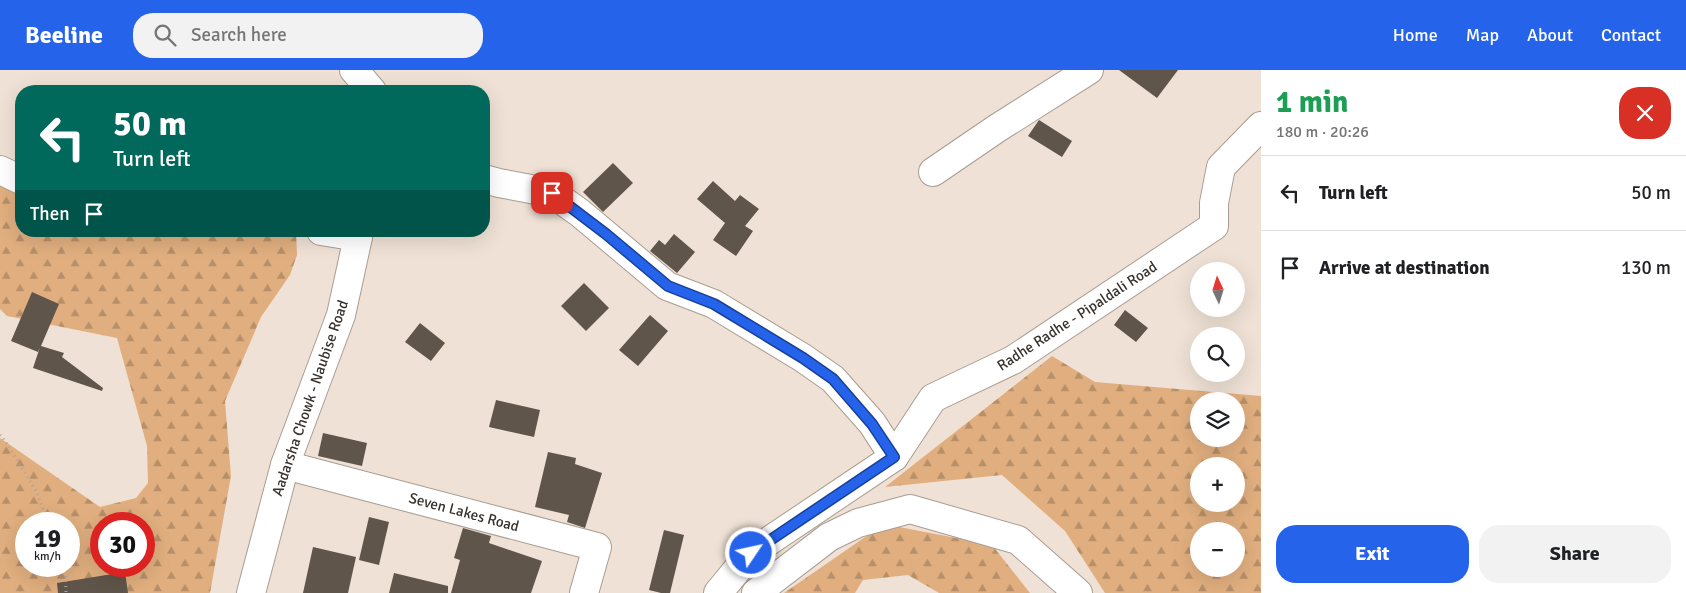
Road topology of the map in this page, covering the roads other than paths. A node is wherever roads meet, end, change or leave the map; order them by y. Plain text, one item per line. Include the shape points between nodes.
1 (346, 70) edge
2 (354, 70) edge
3 (1089, 70) edge
4 (347, 85) edge
5 (367, 85) edge
6 (1261, 126) edge
7 (0, 170) edge
8 (933, 172) dead end
9 (15, 177) edge
10 (490, 181) edge
11 (357, 237) edge
12 (894, 457) junction
13 (285, 464) junction
14 (251, 593) edge
15 (584, 593) edge
16 (718, 593) edge
17 (756, 593) edge
18 (1078, 593) edge

1 - 4 street
2 - 5 street
3 - 8 street
6 - 12 street, Radhe Radhe - Pipaldali Road via 1221,167 1214,203 1214,226 1013,360 933,398
7 - 9 street
10 - 12 street via 552,193 668,286 714,304 803,358 833,379 872,424
11 - 13 street, Aadarsha Chowk - Naubise Road via 341,315
12 - 16 street, Radhe Radhe - Pipaldali Road via 751,553
13 - 14 street, Aadarsha Chowk - Naubise Road
13 - 15 street, Seven Lakes Road via 597,548
17 - 18 street via 829,538 858,524 910,509 1018,540

